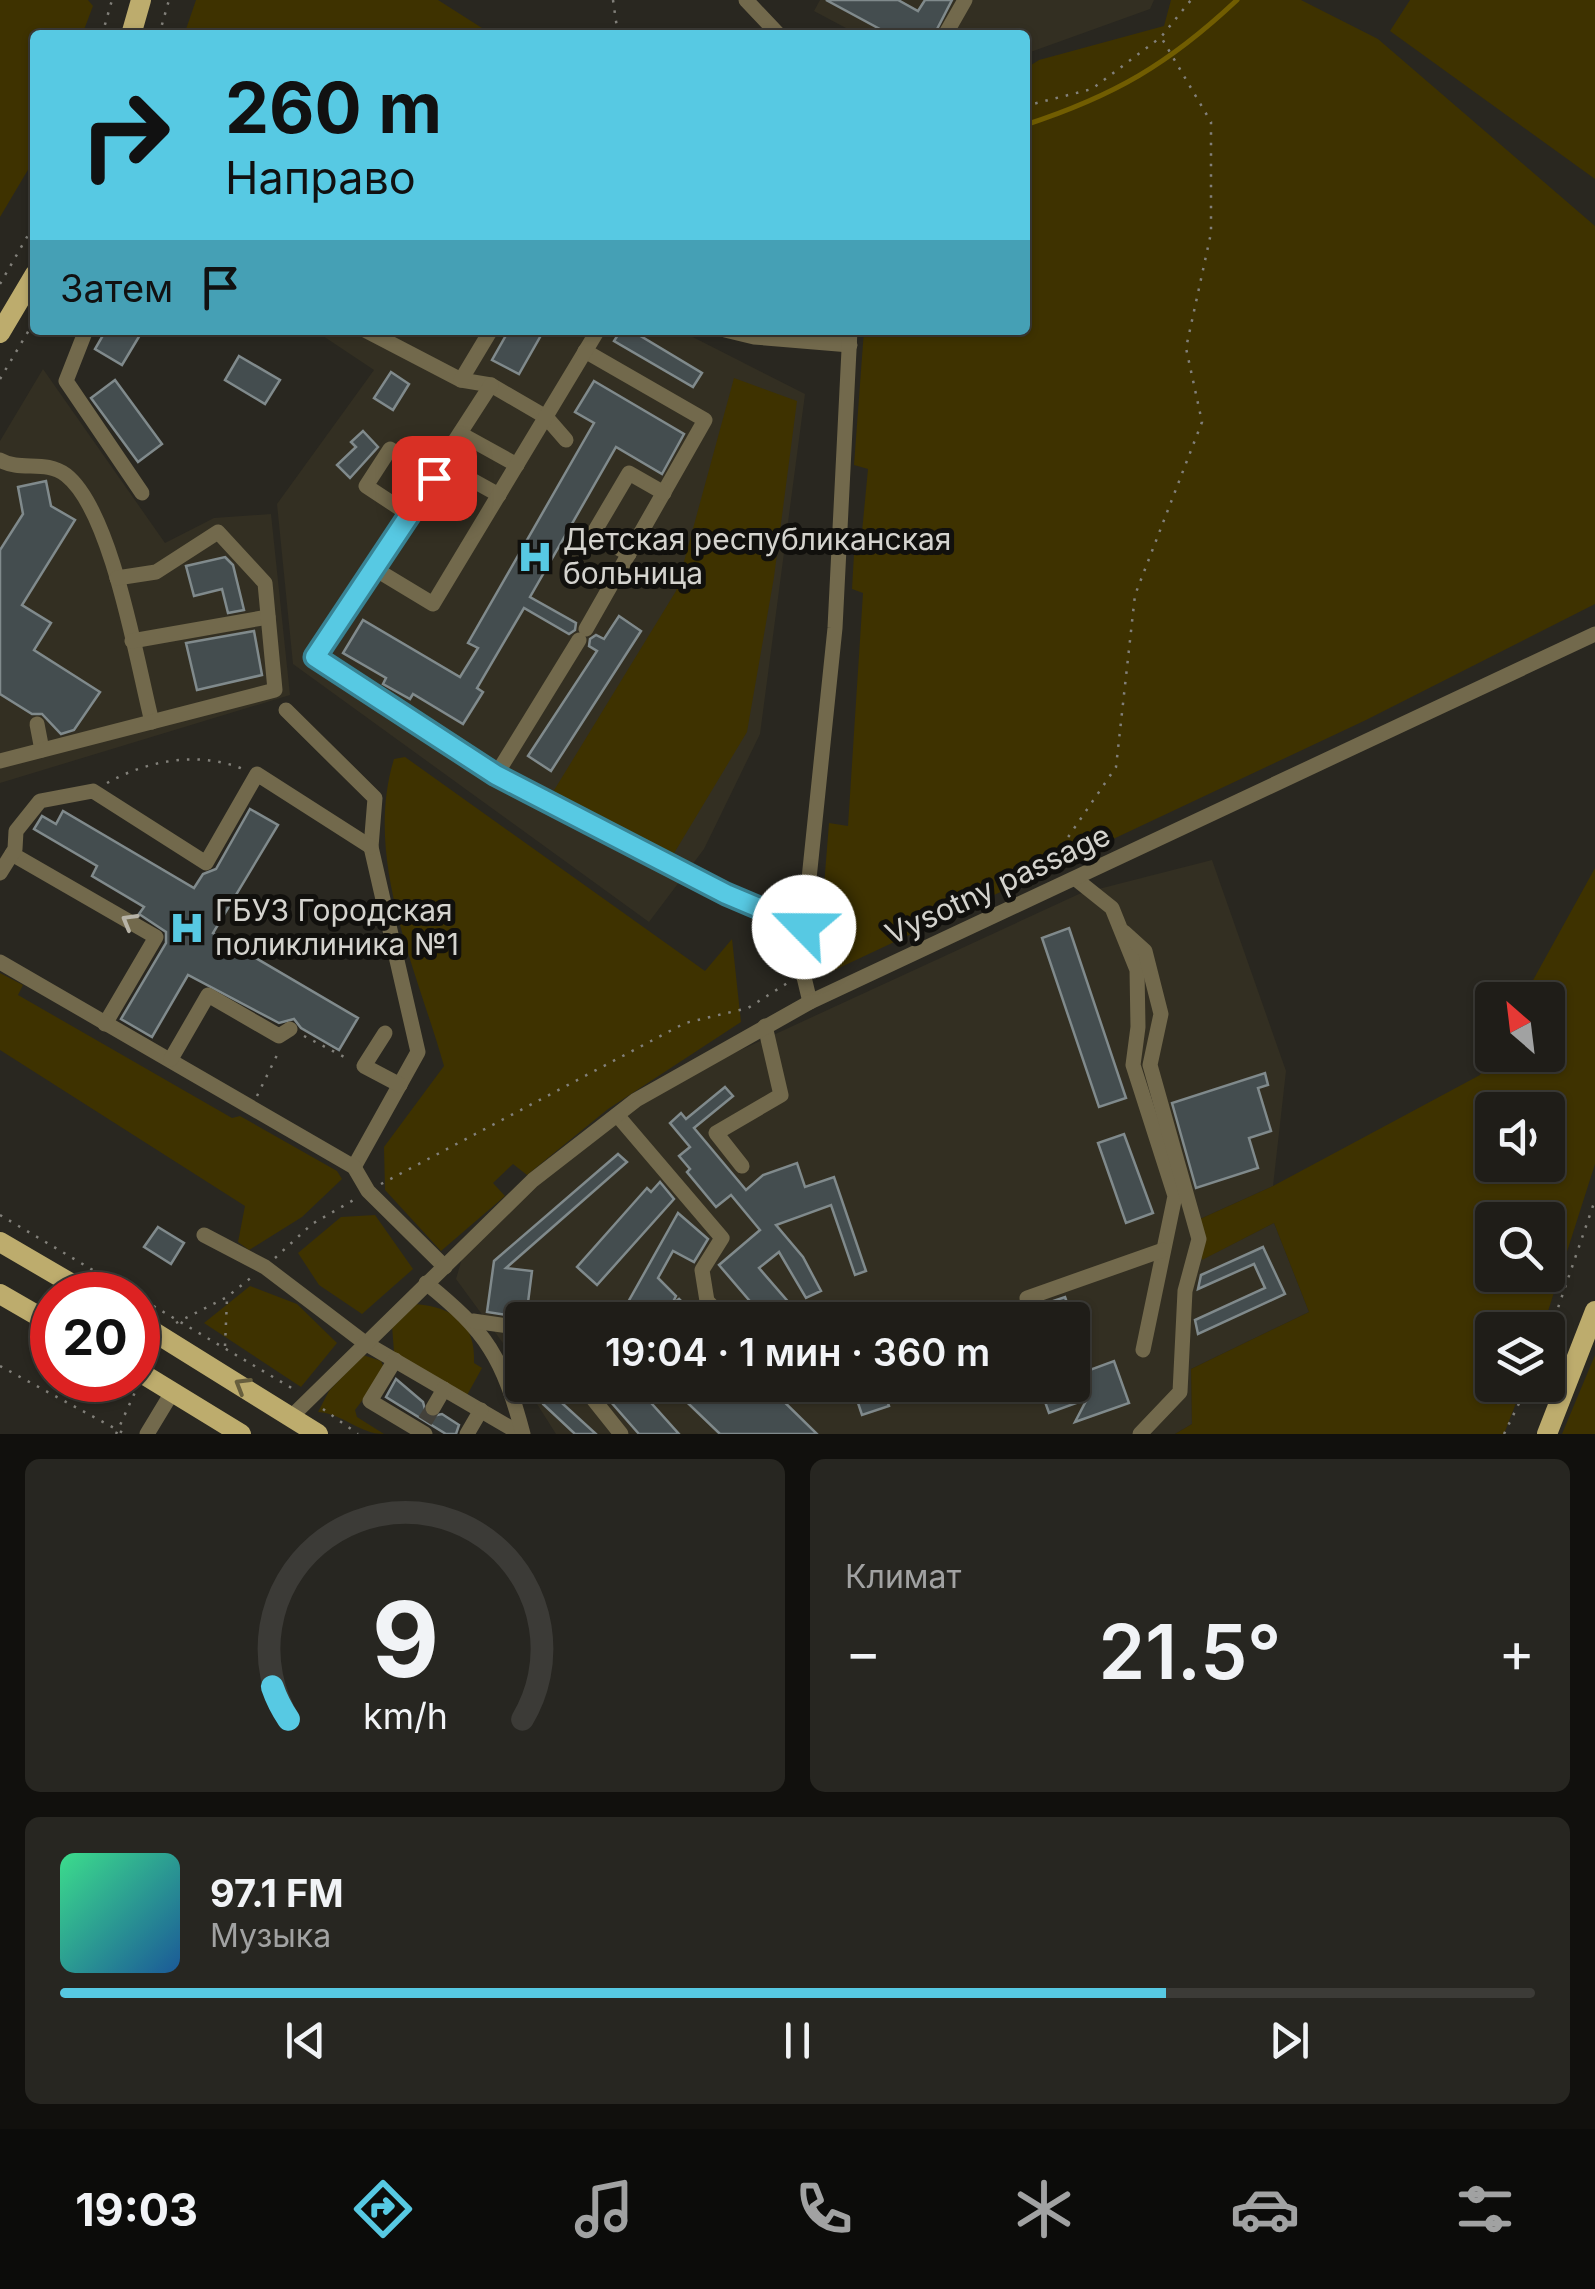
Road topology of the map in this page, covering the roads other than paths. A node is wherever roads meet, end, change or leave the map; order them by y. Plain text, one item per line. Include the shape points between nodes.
1 (142, 0) edge
2 (746, 0) edge
3 (965, 0) edge
4 (133, 30) edge
5 (774, 30) edge
6 (949, 30) edge
7 (30, 282) edge
8 (0, 333) edge
9 (84, 335) edge
10 (375, 335) edge
11 (487, 335) edge
12 (595, 335) edge
13 (743, 335) edge
14 (850, 337) edge
15 (585, 351) junction
16 (462, 380) junction
17 (491, 386) junction
18 (546, 416) junction
19 (461, 434) junction
20 (566, 440) dead end
21 (0, 460) edge
22 (516, 465) junction
23 (438, 471) junction
24 (664, 493) junction
25 (142, 494) dead end
26 (498, 495) junction
27 (410, 515) junction
28 (629, 554) junction
29 (375, 569) junction
30 (116, 578) junction
31 (268, 618) junction
32 (1595, 634) edge
33 (132, 641) junction
34 (286, 710) dead end
35 (152, 722) junction
36 (37, 724) dead end
37 (42, 750) junction
38 (0, 761) edge
39 (496, 775) junction
40 (371, 847) junction
41 (12, 854) junction
42 (0, 873) edge
43 (1077, 880) junction
44 (804, 927) junction
45 (1124, 932) junction
46 (0, 962) edge
47 (810, 1002) junction
48 (105, 1024) junction
49 (765, 1026) junction
50 (297, 1032) road end
51 (385, 1033) dead end
52 (171, 1059) junction
53 (400, 1085) junction
54 (617, 1115) junction
55 (742, 1166) dead end
56 (354, 1167) junction
57 (204, 1235) dead end
58 (0, 1242) edge
59 (1163, 1250) junction
60 (444, 1267) junction
61 (52, 1272) edge
62 (426, 1283) junction
63 (0, 1294) edge
64 (1027, 1298) dead end
65 (708, 1302) edge
66 (30, 1311) edge
67 (1595, 1311) edge
68 (473, 1320) junction
69 (505, 1325) edge
70 (160, 1335) edge
71 (366, 1342) junction
72 (1143, 1350) dead end
73 (395, 1360) junction
74 (160, 1384) edge
75 (444, 1389) junction
76 (173, 1391) junction
77 (596, 1402) edge
78 (481, 1410) junction
79 (292, 1416) junction
80 (425, 1423) edge
81 (147, 1434) edge
82 (240, 1434) edge
83 (318, 1434) edge
84 (467, 1434) edge
85 (522, 1434) edge
86 (621, 1434) edge
87 (1140, 1434) edge
88 (1547, 1434) edge

1 - 4 main road
2 - 5 street
3 - 6 street
7 - 8 main road
9 - 25 street via 66,381
10 - 16 street
11 - 16 street
12 - 15 street
13 - 14 street
14 - 44 street via 835,628
15 - 18 street
15 - 24 street via 706,420
16 - 17 street
17 - 18 street
17 - 19 street
18 - 20 street
18 - 22 street
19 - 22 street
19 - 23 street
21 - 30 street via 43,464 82,492
22 - 26 street
23 - 26 street
23 - 27 street
23 - 27 street via 390,449 366,486
24 - 28 street
24 - 28 street via 628,472 593,534
26 - 29 street via 433,604
27 - 29 street
28 - 39 street
29 - 39 street via 315,657
30 - 31 street via 156,572 218,532 265,584
30 - 33 street
31 - 33 street
31 - 35 street via 275,690
32 - 43 street, Vysotny passage
33 - 35 street
34 - 40 street via 375,798
35 - 37 street
36 - 37 street
37 - 38 street
39 - 44 street
40 - 41 street via 257,774 206,862 92,791 40,801 16,831
40 - 53 street via 418,1052
41 - 42 street
48 -> 41 street via 156,937
43 - 45 street via 1112,908
43 - 47 street, Vysotny passage
44 - 47 street
45 - 59 street via 1137,970 1133,1065 1175,1196
45 - 87 street via 1145,952 1162,1014 1150,1065 1198,1238 1185,1291 1180,1392
46 - 48 street
47 - 49 street, Vysotny passage
48 - 52 street
49 - 54 street, Vysotny passage
49 - 55 street via 781,1095 716,1134
50 - 52 street via 279,1036 208,994
51 - 53 street via 364,1066
52 - 56 street
53 - 56 street
54 - 60 street, Vysotny passage via 533,1180
54 - 65 street via 722,1238 702,1270
56 - 60 street via 368,1191
57 - 71 street via 264,1267
58 - 61 main road
59 - 64 street
59 - 72 street
60 - 62 street, Vysotny passage
62 - 68 street
62 - 71 street, Vysotny passage
63 - 66 main road
67 - 88 main road
68 - 69 street
68 - 85 street via 512,1393
79 -> 70 main road
71 - 73 street
71 - 79 street, Vysotny passage
73 - 75 street
73 - 80 street via 370,1402
74 - 76 main road
75 - 78 street
75 - 80 street
76 - 81 street
76 - 82 main road
77 - 86 street
78 - 84 street
78 - 85 street
79 - 83 main road

